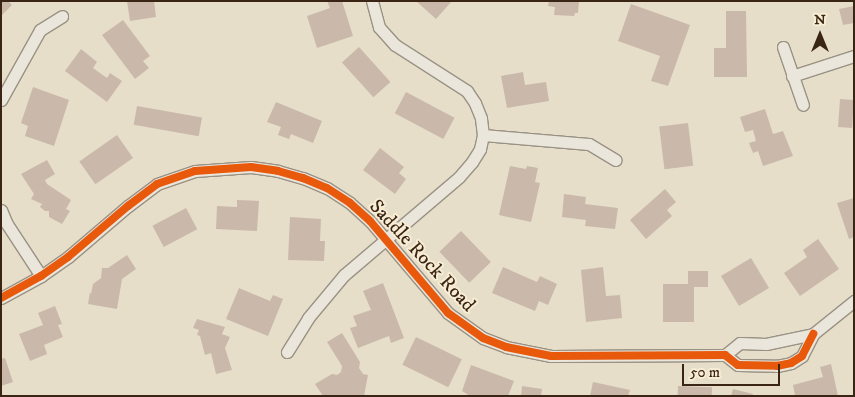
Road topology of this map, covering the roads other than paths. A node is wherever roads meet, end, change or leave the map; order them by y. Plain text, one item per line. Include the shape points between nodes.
1 (372, 1) edge
2 (62, 16) dead end
3 (783, 47) dead end
4 (854, 56) edge
5 (792, 76) junction
6 (1, 100) edge
7 (803, 105) dead end
8 (483, 135) junction
9 (616, 160) dead end
10 (1, 210) edge
11 (385, 239) junction
12 (41, 276) junction
13 (1, 298) edge
14 (854, 301) edge
15 (813, 334) junction
16 (287, 352) dead end
17 (725, 355) junction

1 - 8 street via 379,28 396,45 467,91 481,118
2 - 6 street via 40,30
3 - 5 street
4 - 5 street
5 - 7 street
8 - 9 street via 589,144
8 - 11 street via 480,149 459,177
10 - 12 street
11 - 12 street, Saddle Rock Road via 350,203 327,188 278,171 250,167 218,168 194,171 157,184
11 - 16 street via 323,298
11 - 17 street, Saddle Rock Road via 448,313 483,338 506,347 551,356
12 - 13 street, Saddle Rock Road
14 - 15 street, Saddle Rock Road
15 - 17 street, Saddle Rock Road via 766,344 740,343
15 - 17 street, Saddle Rock Road via 802,356 791,363 777,366 738,364

